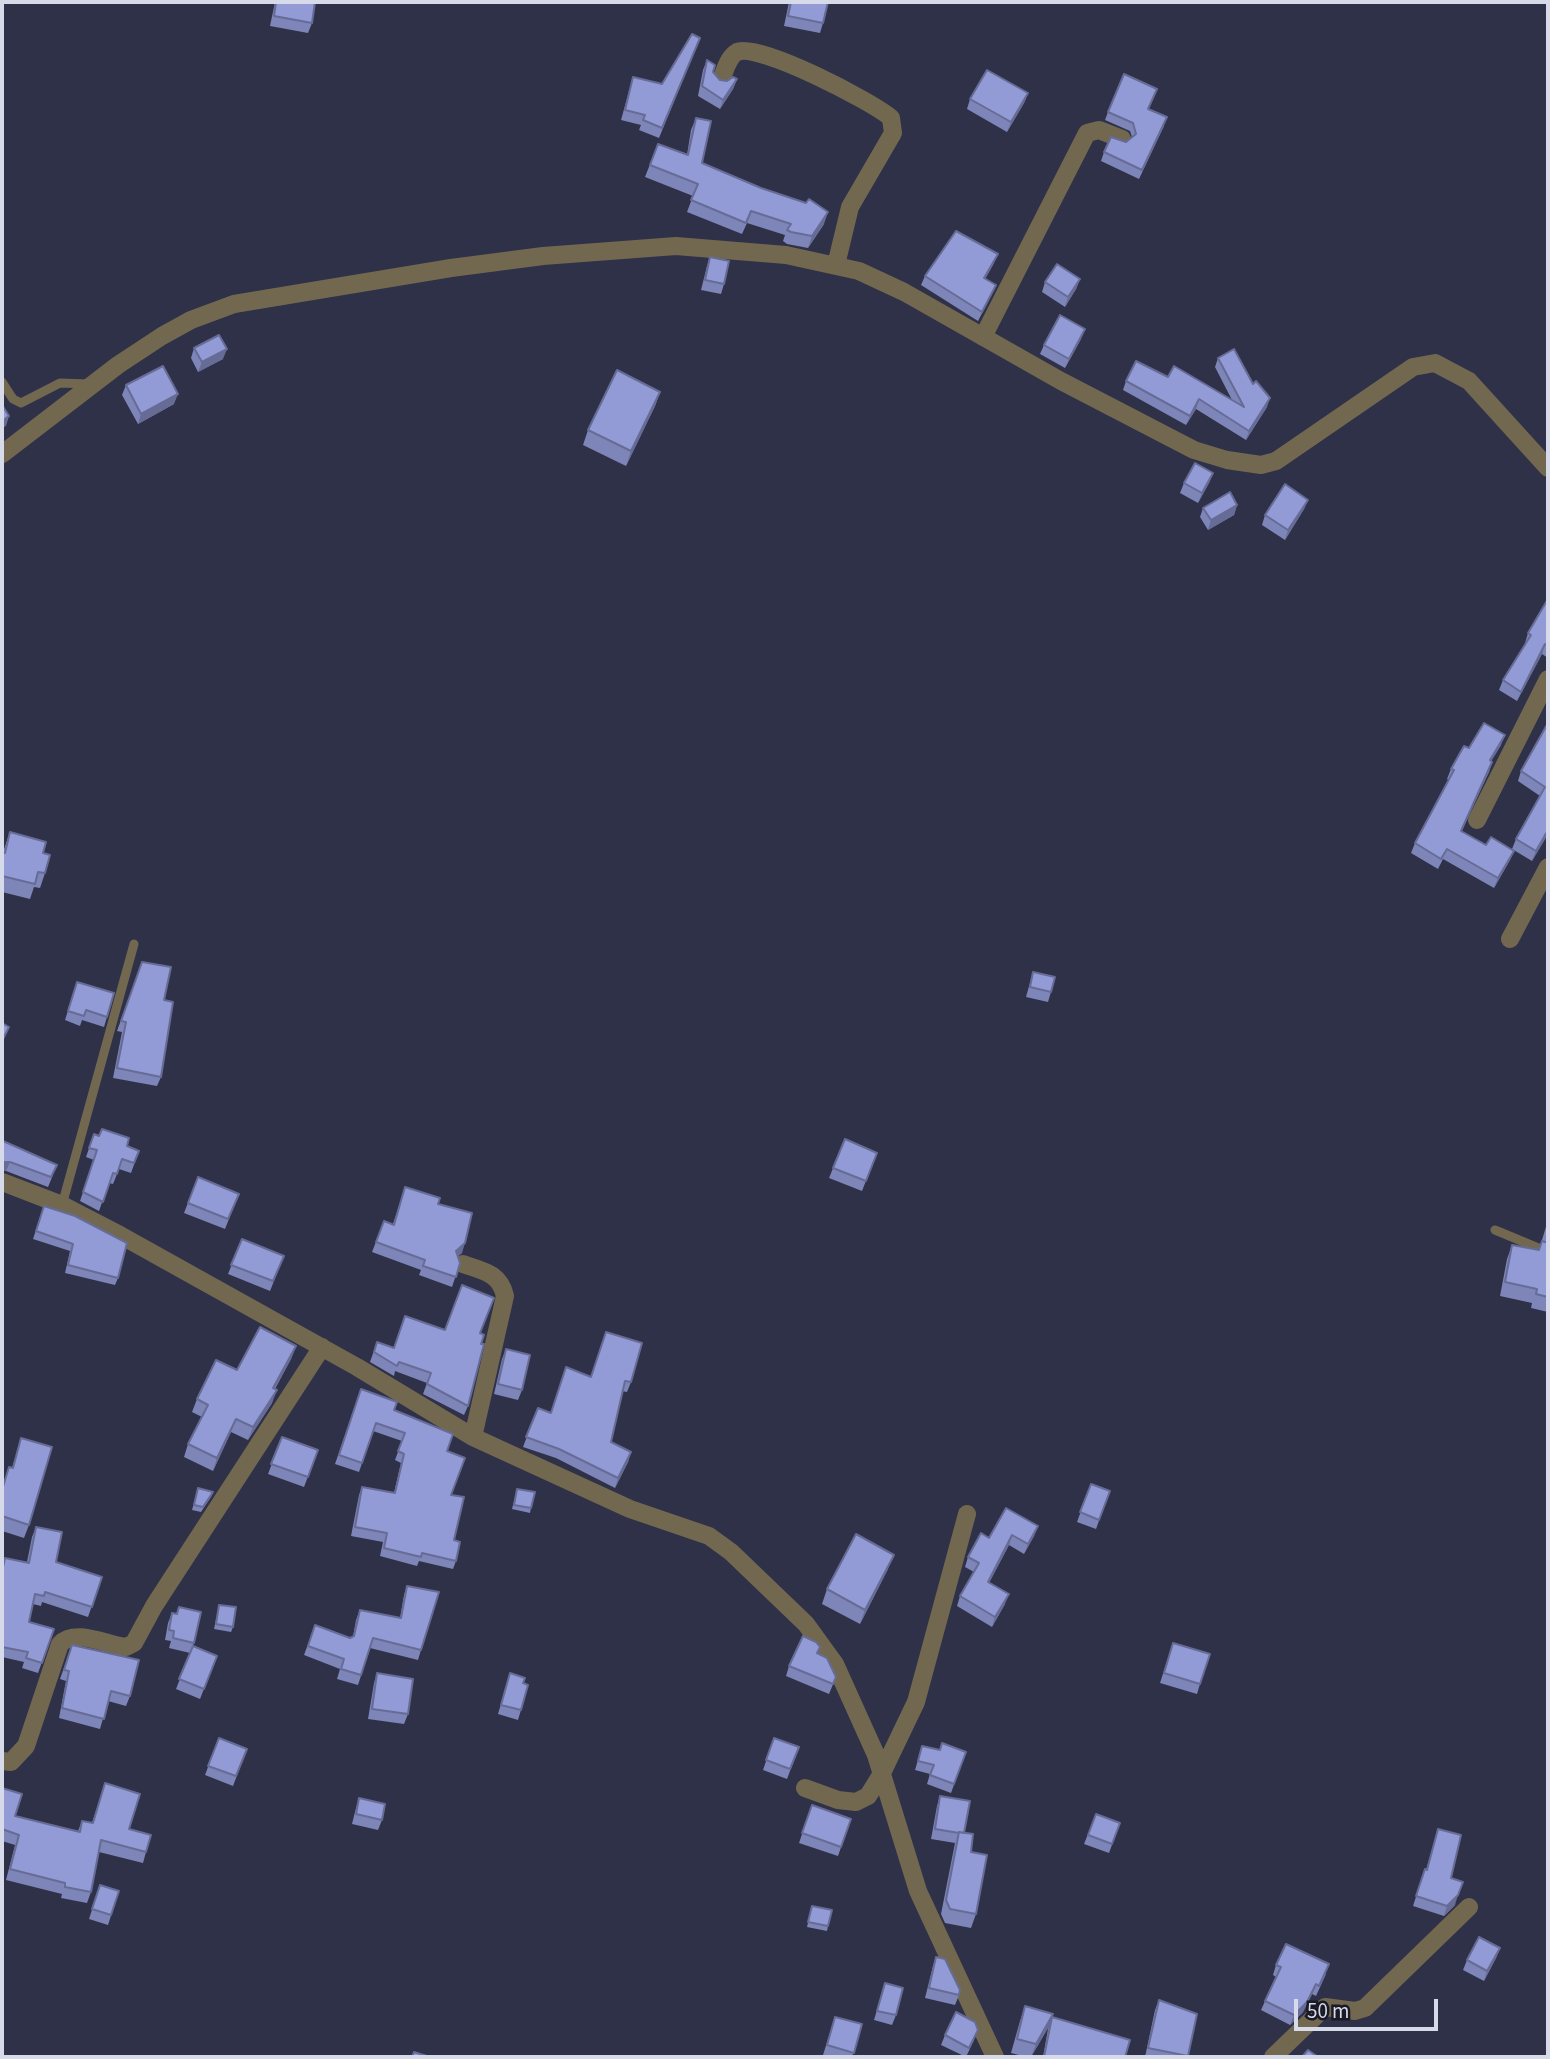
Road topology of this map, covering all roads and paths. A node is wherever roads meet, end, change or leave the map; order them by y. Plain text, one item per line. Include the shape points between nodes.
1 (721, 80) edge
2 (1122, 139) edge
3 (836, 265) junction
4 (983, 337) junction
5 (2, 382) edge
6 (91, 385) junction
7 (2, 454) edge
8 (1548, 468) edge
9 (1548, 678) edge
10 (1477, 820) dead end
11 (1548, 867) edge
12 (1510, 939) dead end
13 (134, 944) dead end
14 (2, 1182) edge
15 (61, 1205) junction
16 (1495, 1230) dead end
17 (1548, 1252) edge
18 (463, 1264) edge
19 (322, 1347) junction
20 (472, 1437) junction
21 (967, 1514) dead end
22 (2, 1761) edge
23 (881, 1775) junction
24 (805, 1788) dead end
25 (1469, 1907) dead end
26 (995, 2057) edge
27 (1273, 2057) edge

1 - 3 street via 737,52 779,57 891,118 893,133 850,207
2 - 4 street via 1099,130 1087,133
3 - 4 street via 876,278
3 - 6 street via 760,252 676,246 543,256 331,287 211,312 162,336
4 - 8 street via 1194,450 1261,465 1276,461 1413,367 1435,363 1475,386
5 - 6 lane via 13,400 21,403 60,383
6 - 7 street
9 - 10 street
11 - 12 street
13 - 15 lane
14 - 15 street
15 - 19 street
16 - 17 lane
18 - 20 street via 493,1275 502,1282 505,1296
19 - 20 street
19 - 22 street via 134,1643 126,1647 79,1637 64,1639 26,1746 11,1762
20 - 23 street via 630,1509 709,1536 731,1552 806,1624 835,1664
21 - 23 street via 916,1702
23 - 24 street via 868,1796 856,1802
23 - 26 street via 918,1891
25 - 27 street via 1365,2008 1325,2007

